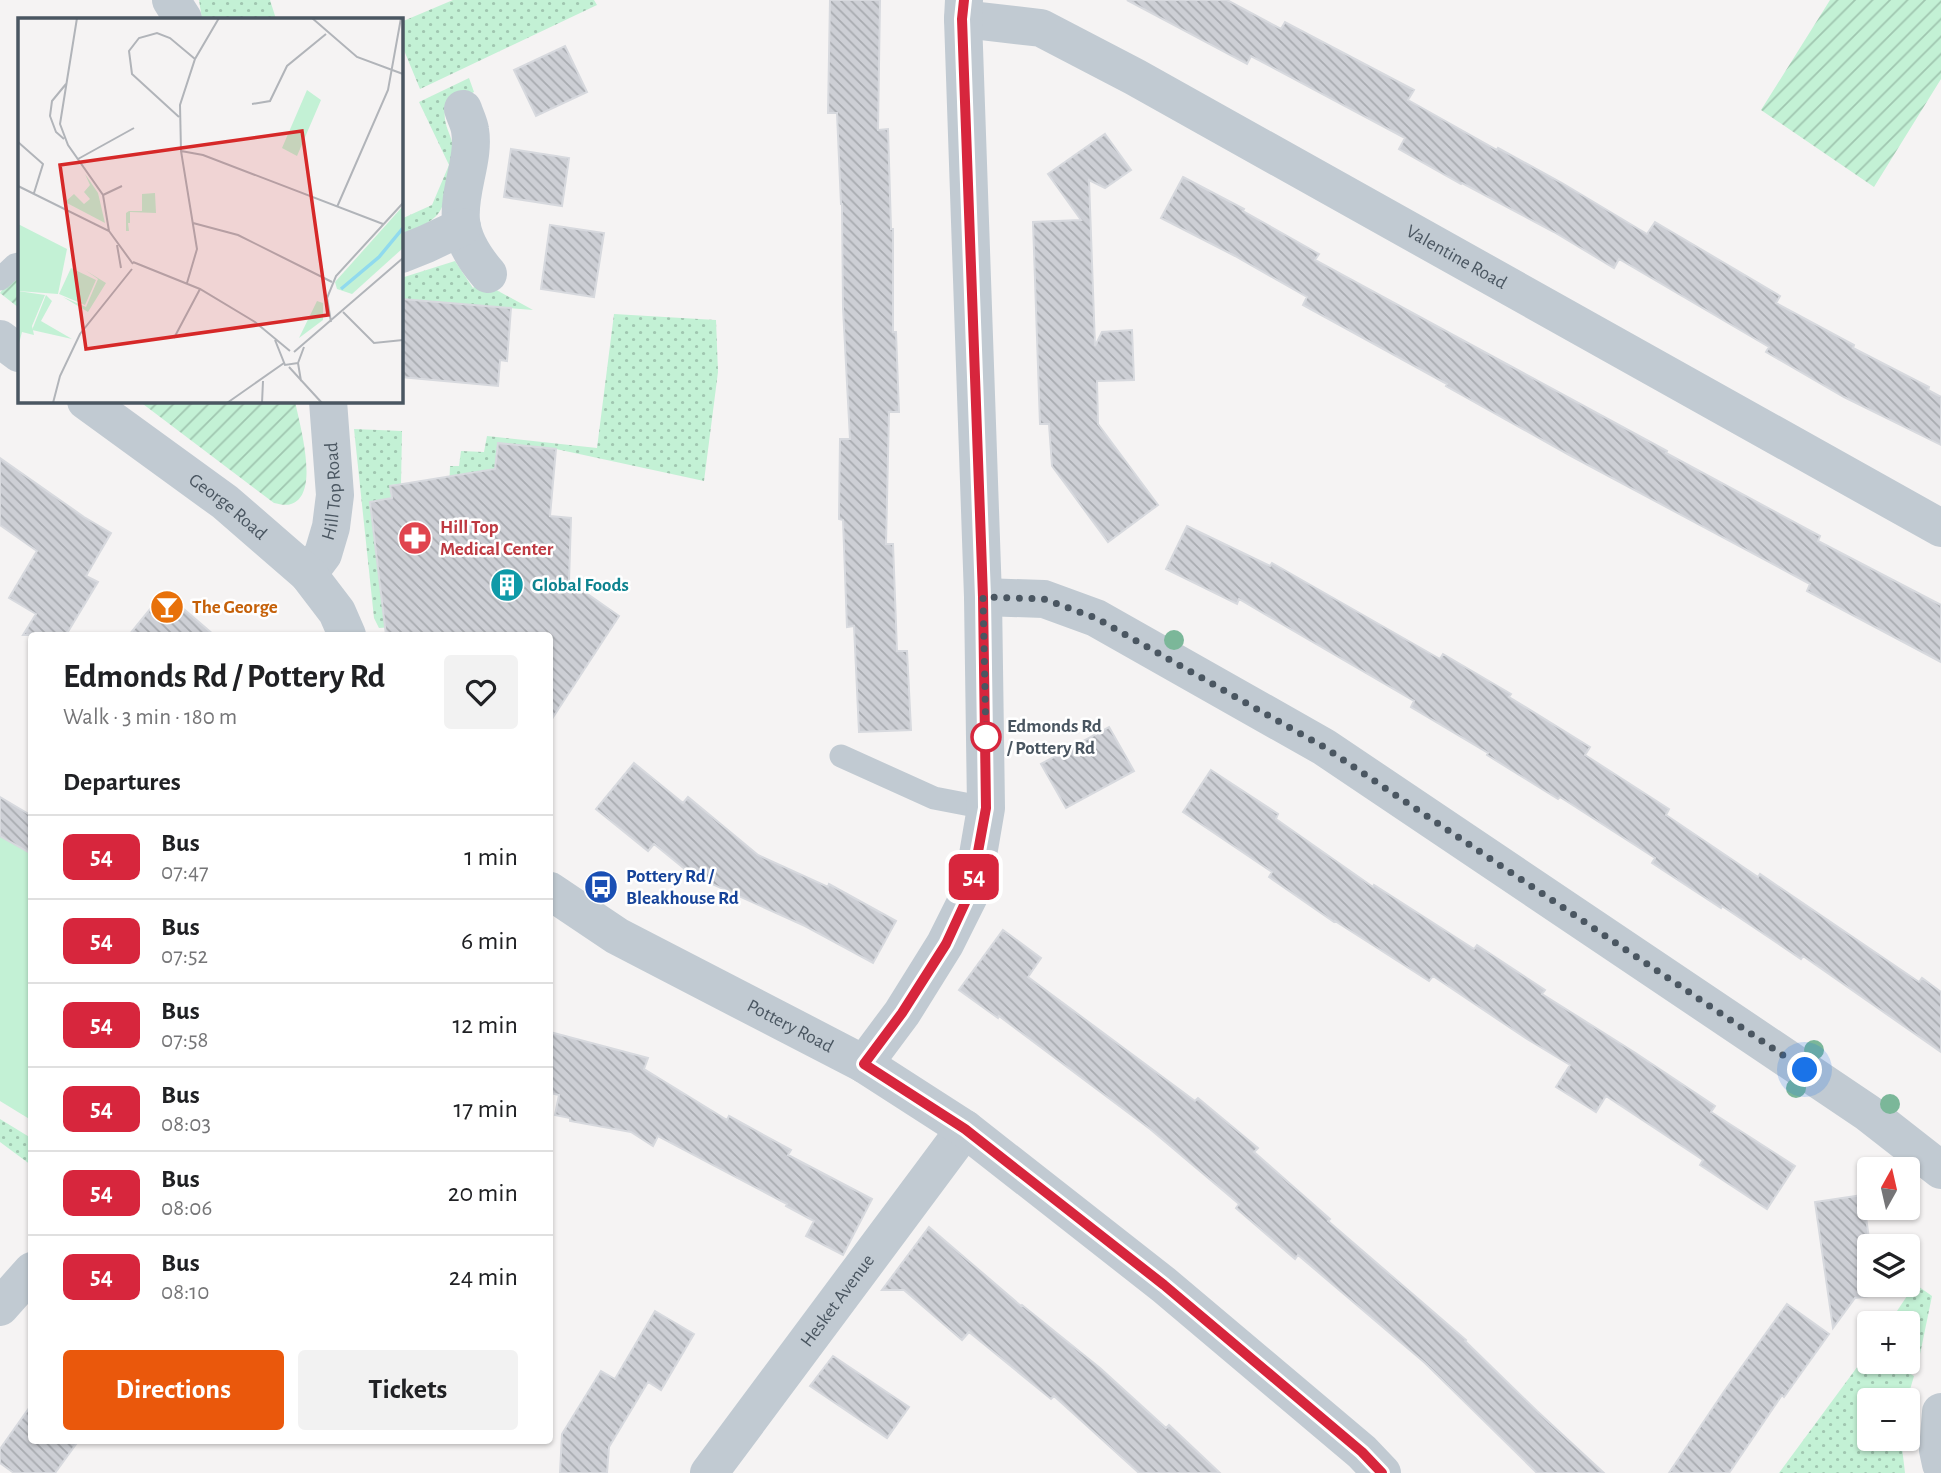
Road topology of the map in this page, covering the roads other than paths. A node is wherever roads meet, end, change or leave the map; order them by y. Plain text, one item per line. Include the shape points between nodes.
1 (171, 0) edge
2 (963, 10) edge
3 (182, 18) edge
4 (463, 109) dead end
5 (463, 227) junction
6 (402, 254) edge
7 (18, 264) edge
8 (488, 274) dead end
9 (0, 279) edge
10 (0, 339) edge
11 (18, 352) edge
12 (87, 402) edge
13 (328, 402) edge
14 (1941, 528) edge
15 (308, 574) junction
16 (983, 597) junction
17 (346, 632) edge
18 (841, 756) dead end
19 (986, 808) junction
20 (553, 893) edge
21 (553, 919) edge
22 (617, 936) junction
23 (864, 1064) junction
24 (965, 1129) junction
25 (1941, 1170) edge
26 (28, 1275) edge
27 (0, 1307) edge
28 (1941, 1412) edge
29 (1941, 1464) edge
30 (709, 1473) edge
31 (1382, 1473) edge

1 - 3 street
2 - 14 street, Valentine Road via 1041,28 1135,77
2 - 16 street
4 - 5 street via 471,146 462,192
5 - 6 street
5 - 8 street via 476,260
7 - 9 lane
10 - 11 street
12 - 15 street, George Road via 225,502
13 - 15 street, Hill Top Road via 335,495 323,554
15 - 17 street, George Road via 337,612
16 - 19 street
16 - 25 street via 1044,599 1096,618 1324,747 1868,1113
18 - 19 lane via 934,798
19 - 23 street via 971,890 946,944
20 - 22 street, Pottery Road
21 - 22 street, Pottery Road
22 - 23 street, Pottery Road
23 - 24 street, Pottery Road
24 - 30 street, Hesket Avenue
24 - 31 street, Pottery Road via 1164,1285
26 - 27 street
28 - 29 street

